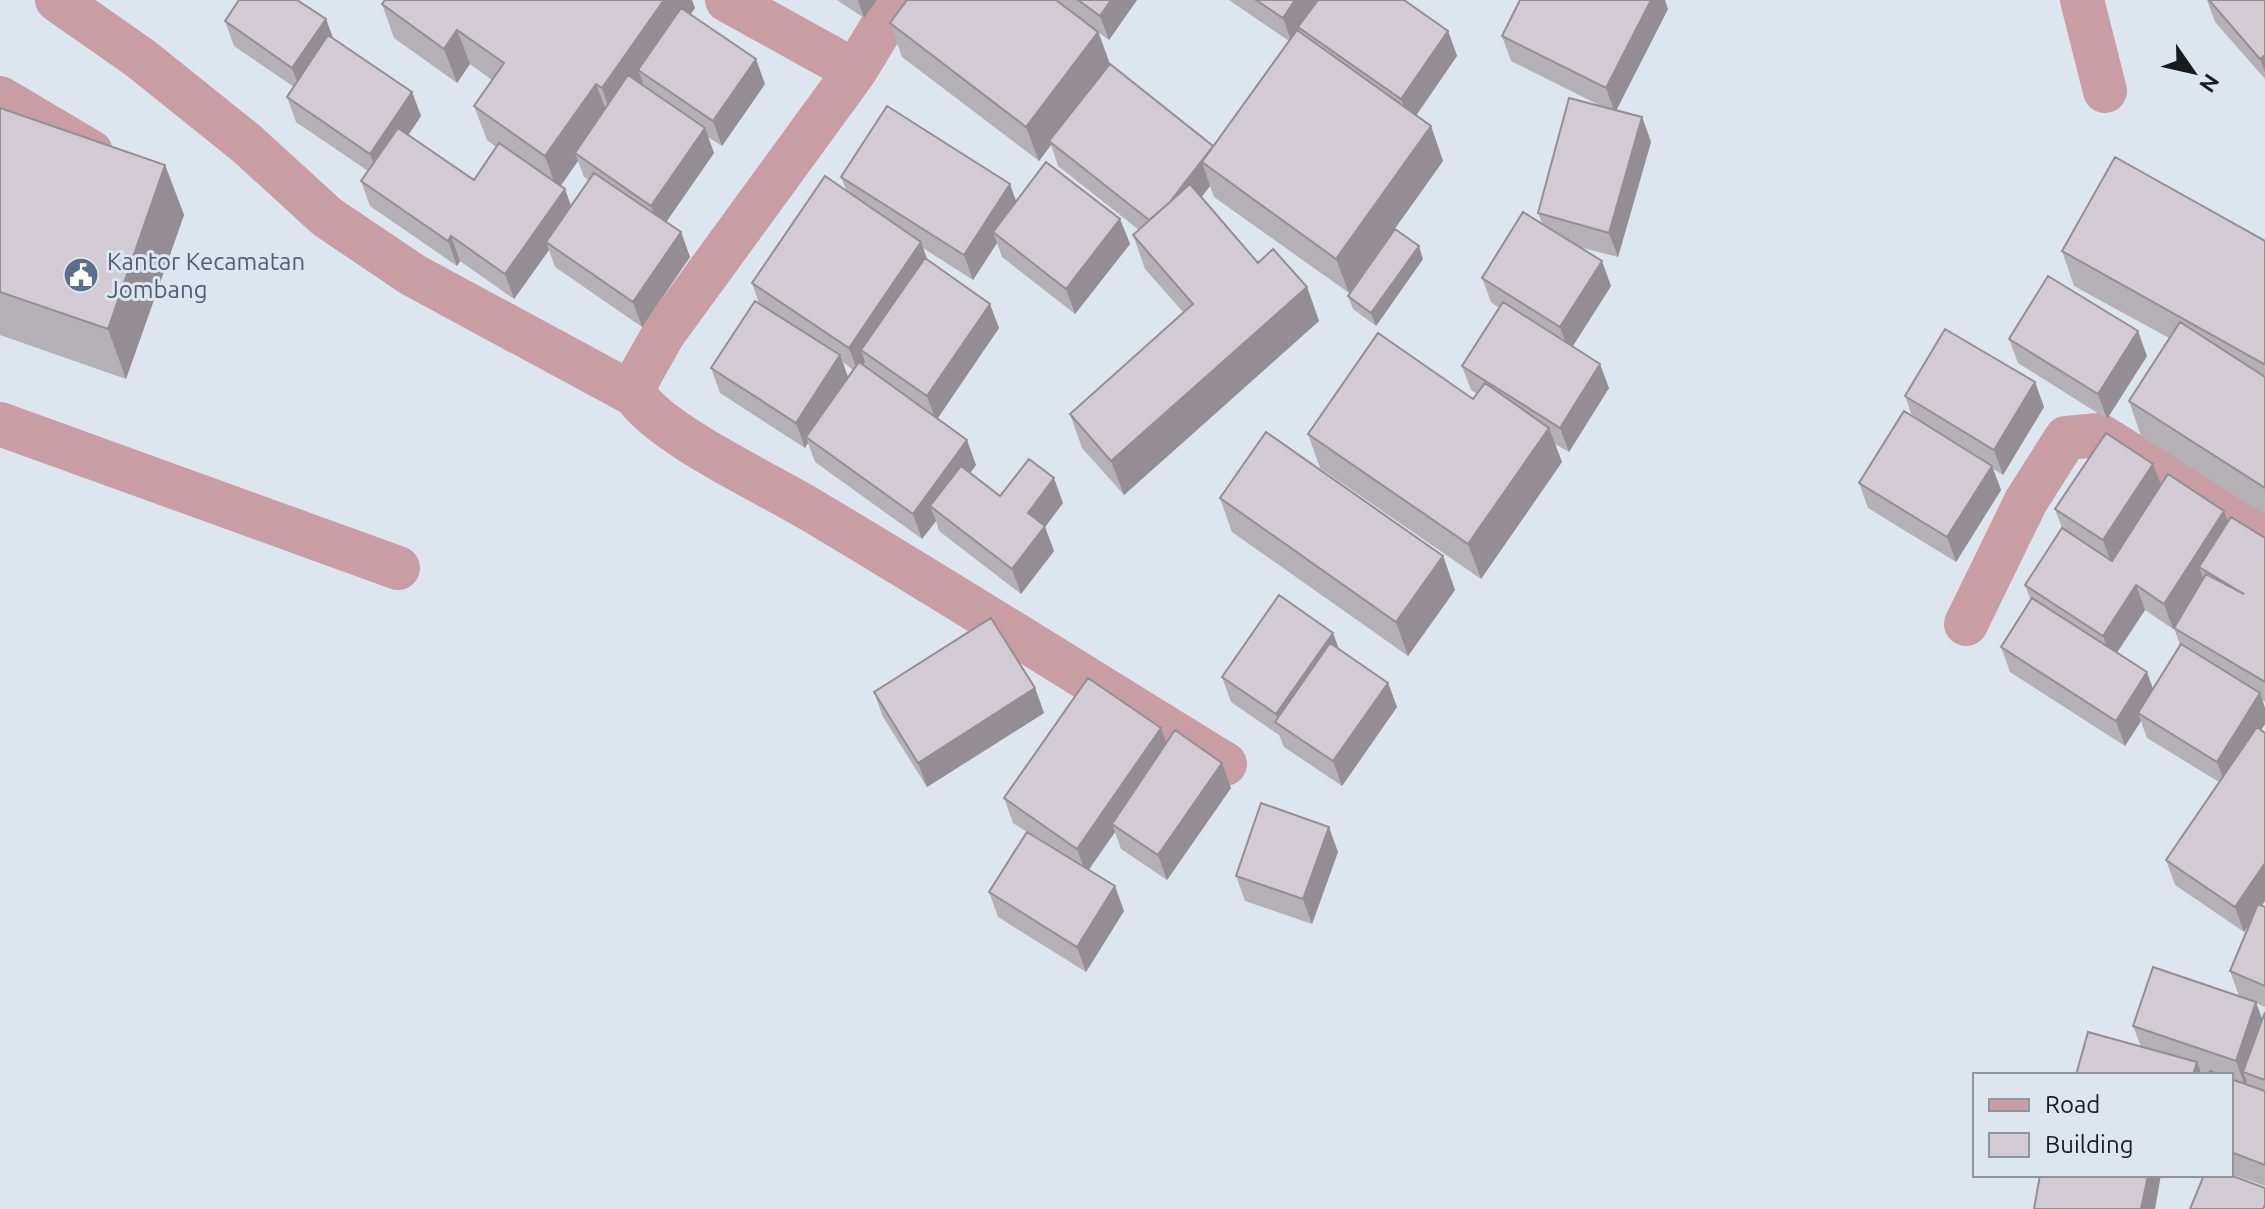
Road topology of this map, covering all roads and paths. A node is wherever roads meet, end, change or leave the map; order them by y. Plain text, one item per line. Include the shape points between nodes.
1 (57, 0) edge
2 (727, 0) edge
3 (898, 0) edge
4 (2082, 0) edge
5 (855, 71) junction
6 (2105, 91) dead end
7 (0, 98) edge
8 (107, 161) edge
9 (635, 395) junction
10 (0, 424) edge
11 (2265, 538) edge
12 (398, 568) dead end
13 (1966, 624) dead end
14 (1225, 764) edge

1 - 9 street via 234,133 327,217 413,275
2 - 5 street
3 - 5 street
4 - 6 street
5 - 9 street via 664,333 638,379
7 - 8 street
9 - 14 street via 668,426
10 - 12 street
11 - 13 street via 2099,435 2066,438 2026,501

